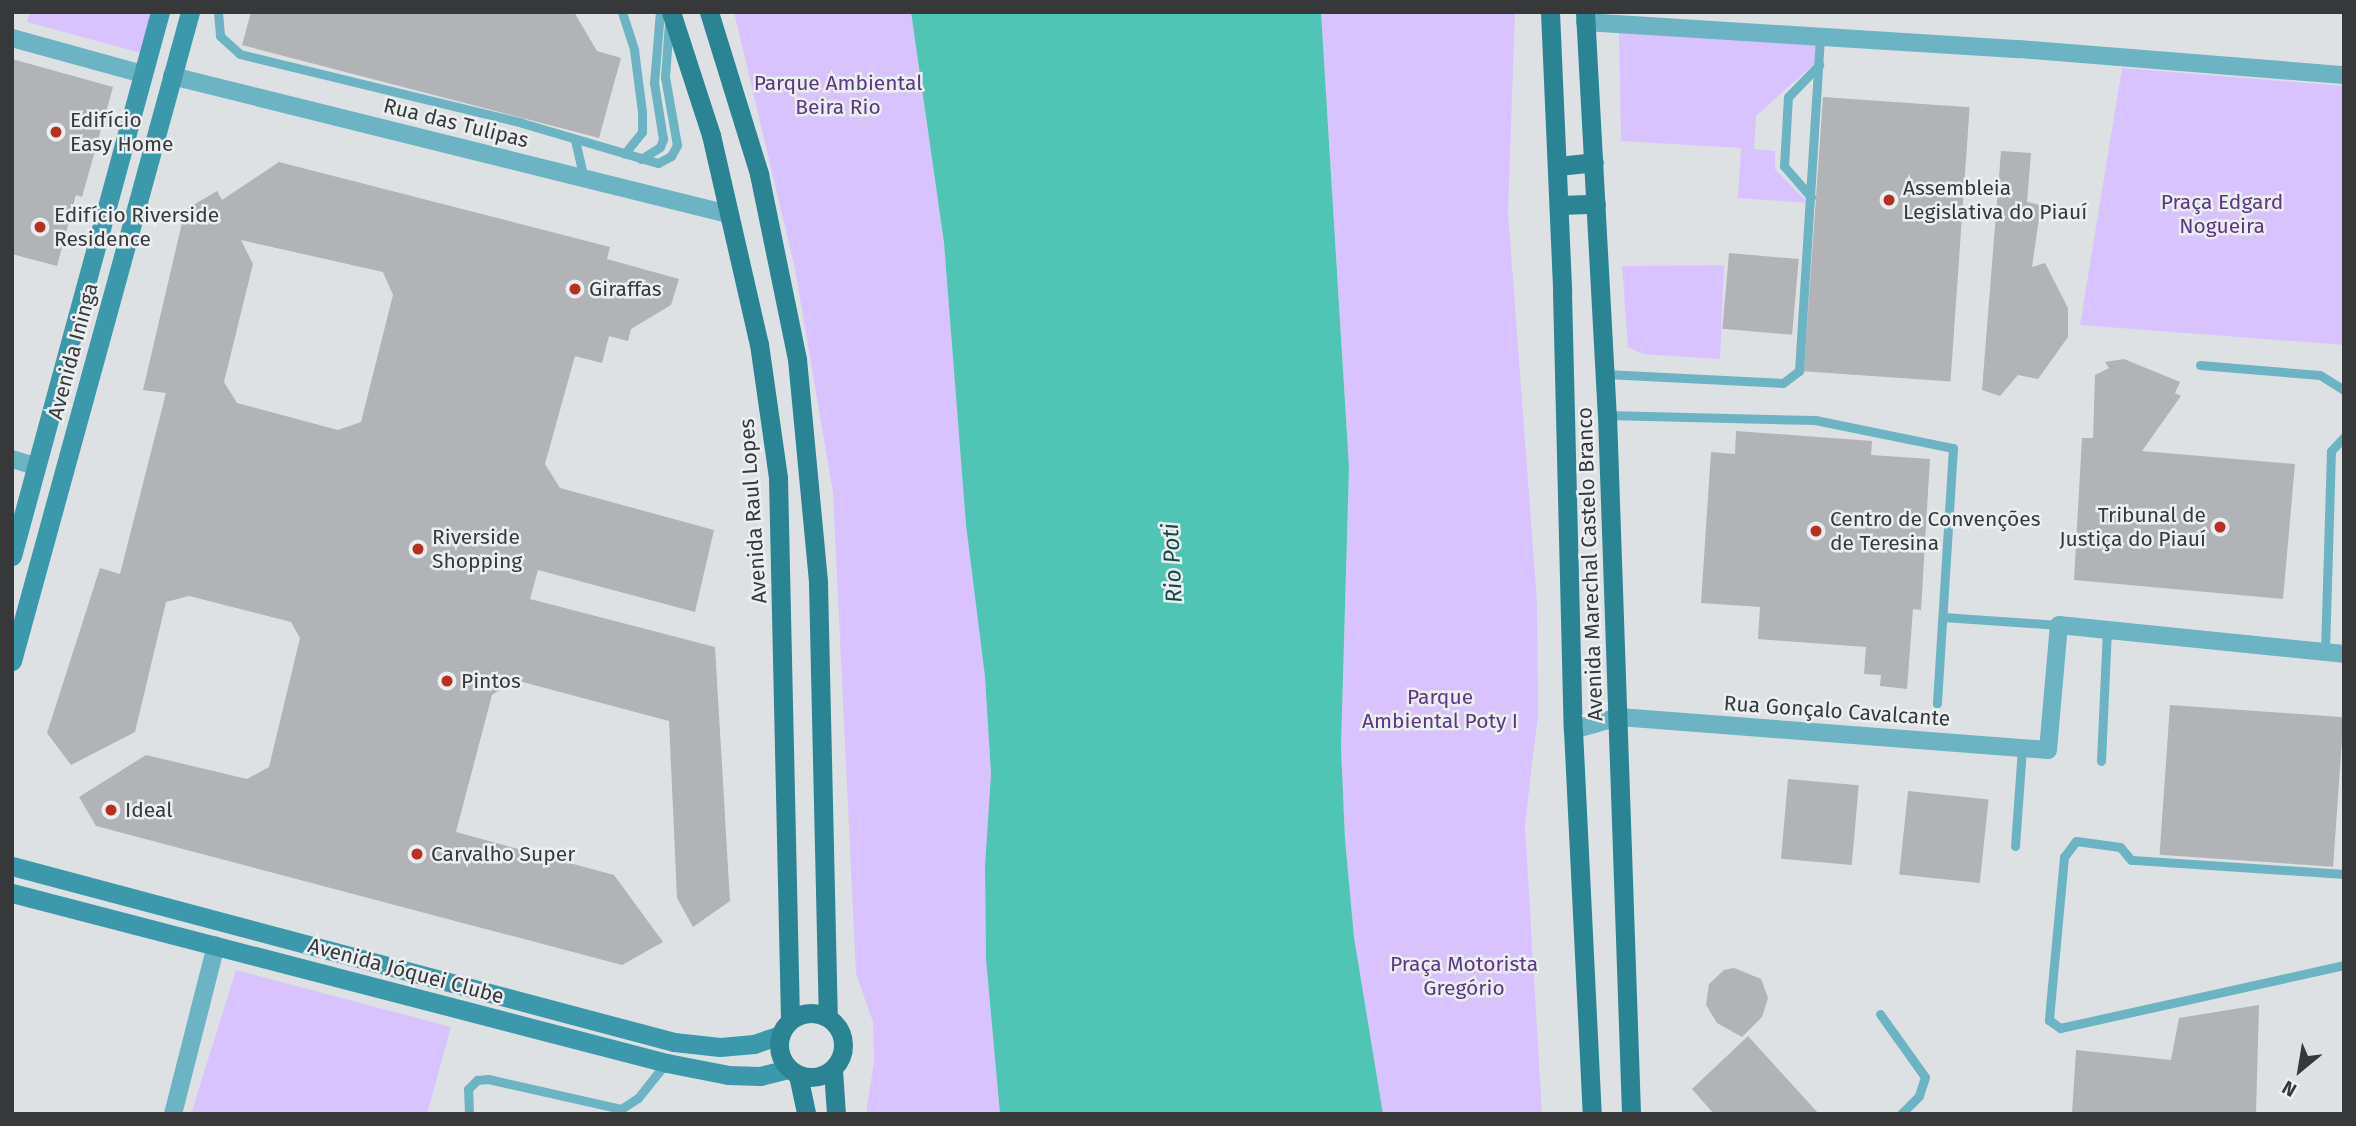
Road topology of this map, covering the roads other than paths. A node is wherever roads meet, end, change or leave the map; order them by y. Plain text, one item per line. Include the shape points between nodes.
1 (160, 12) edge
2 (190, 12) edge
3 (218, 12) edge
4 (622, 12) edge
5 (660, 12) edge
6 (671, 12) edge
7 (709, 12) edge
8 (1550, 12) edge
9 (1585, 17) edge
10 (12, 38) edge
11 (1821, 38) junction
12 (1819, 65) junction
13 (143, 74) junction
14 (2344, 75) edge
15 (172, 76) junction
16 (575, 140) junction
17 (624, 154) junction
18 (641, 159) junction
19 (1594, 162) junction
20 (1558, 166) junction
21 (584, 178) junction
22 (1811, 197) junction
23 (1597, 204) junction
24 (1559, 205) junction
25 (728, 214) junction
26 (2200, 365) dead end
27 (1605, 374) junction
28 (2344, 390) edge
29 (1607, 415) junction
30 (2344, 437) edge
31 (12, 459) edge
32 (35, 466) junction
33 (12, 556) edge
34 (1943, 617) junction
35 (2059, 625) junction
36 (2107, 629) junction
37 (2325, 652) junction
38 (2344, 654) edge
39 (12, 661) edge
40 (1937, 704) dead end
41 (1619, 717) junction
42 (1573, 730) junction
43 (2022, 749) junction
44 (2101, 761) dead end
45 (2015, 846) dead end
46 (12, 866) edge
47 (2344, 874) edge
48 (12, 893) edge
49 (216, 945) junction
50 (2344, 965) edge
51 (1880, 1014) dead end
52 (828, 1017) junction
53 (785, 1027) junction
54 (667, 1063) junction
55 (832, 1070) junction
56 (794, 1072) junction
57 (1631, 1113) edge
58 (173, 1114) edge
59 (469, 1114) edge
60 (806, 1114) edge
61 (836, 1114) edge
62 (1591, 1114) edge
63 (1901, 1114) edge

1 - 13 main road, Avenida Ininga
2 - 15 main road, Avenida Ininga
3 - 16 lane via 220,36 240,54
4 - 17 lane via 634,50 642,122 639,138
5 - 18 lane via 653,83 663,139 660,147
6 - 18 lane via 665,77 677,145 665,161
6 - 25 main road, Avenida Raul Lopes via 710,135
7 - 52 main road via 759,174 797,359 818,583
8 - 20 main road, Avenida Marechal Castelo Branco
9 - 11 street
9 - 19 main road, Avenida Marechal Castelo Branco
10 - 13 street
11 - 12 lane
11 - 14 street
12 - 22 lane
12 - 22 lane via 1788,97 1784,152 1784,166
13 - 32 main road, Avenida Ininga
15 - 21 street, Rua das Tulipas
15 - 39 main road, Avenida Ininga
16 - 17 lane
16 - 21 lane
17 - 18 lane
19 - 20 main road
19 - 23 main road, Avenida Marechal Castelo Branco
20 - 24 main road, Avenida Marechal Castelo Branco
21 - 25 street, Rua das Tulipas
22 - 27 lane via 1802,361 1792,380
23 - 24 main road
23 - 27 main road, Avenida Marechal Castelo Branco
24 - 42 main road, Avenida Marechal Castelo Branco
25 - 53 main road, Avenida Raul Lopes via 760,344 778,478
26 - 28 lane via 2320,375
27 - 29 main road, Avenida Marechal Castelo Branco
29 - 34 lane via 1815,420 1953,448
29 - 41 main road, Avenida Marechal Castelo Branco
30 - 37 lane via 2331,451
31 - 32 street
32 - 33 main road, Avenida Ininga
34 - 35 lane
34 - 40 lane
35 - 36 street
35 - 43 street, Rua Gonçalo Cavalcante via 2051,749
36 - 37 street
36 - 44 lane
37 - 38 street
41 - 42 street
41 - 43 street, Rua Gonçalo Cavalcante
41 - 57 main road, Avenida Marechal Castelo Branco
42 - 62 main road, Avenida Marechal Castelo Branco
43 - 45 lane
46 - 53 main road, Avenida Jóquei Clube via 674,1042 720,1047 754,1044
47 - 50 lane via 2131,860 2120,847 2076,841 2064,857 2049,1020 2060,1028
48 - 49 main road, Avenida Jóquei Clube
49 - 54 main road, Avenida Jóquei Clube
49 - 58 street
51 - 63 lane via 1925,1077 1919,1096
52 - 53 main road via 802,1014
52 - 55 main road via 839,1028 844,1043 842,1058
53 - 56 main road via 780,1053
54 - 56 main road, Avenida Jóquei Clube via 728,1075
54 - 59 lane via 638,1098 621,1109 488,1079 477,1080 468,1089 465,1108
55 - 56 main road via 822,1076
55 - 61 main road
56 - 60 main road

